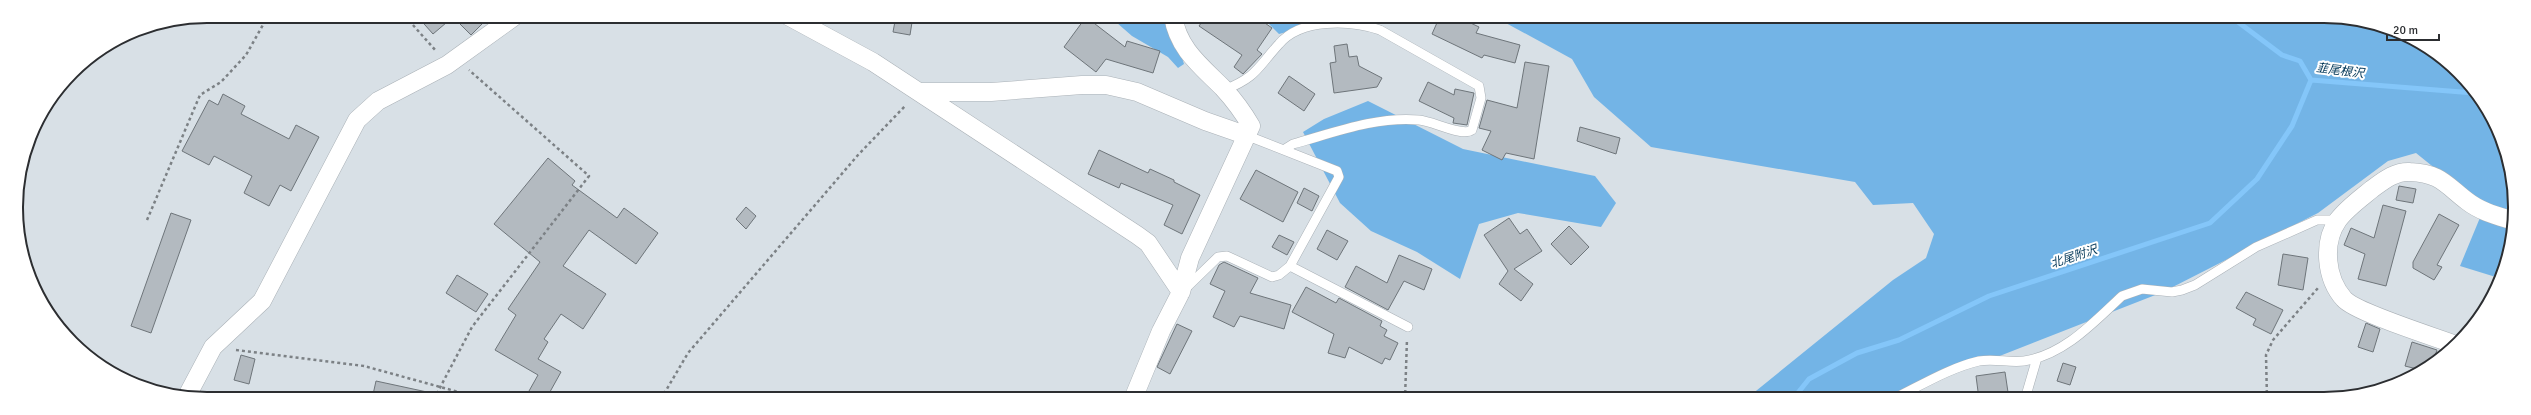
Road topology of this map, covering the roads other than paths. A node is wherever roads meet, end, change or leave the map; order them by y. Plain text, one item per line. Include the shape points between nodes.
1 (505, 23) edge
2 (801, 23) edge
3 (1175, 23) edge
4 (1224, 90) junction
5 (919, 92) junction
6 (1248, 136) junction
7 (1285, 149) junction
8 (2508, 219) edge
9 (2338, 220) junction
10 (1290, 266) junction
11 (1181, 292) junction
12 (1408, 327) road end
13 (2449, 342) edge
14 (2037, 358) junction
15 (190, 391) edge
16 (1136, 392) edge
17 (1908, 392) edge
18 (2027, 392) edge

1 - 15 street via 447,65 378,101 358,120 262,301 213,347
2 - 5 street via 873,62
3 - 4 street via 1180,41 1188,54
4 - 6 street via 1251,126
4 - 7 lane via 1244,82 1255,74 1279,43 1290,35 1313,25 1334,24 1364,24 1380,30 1479,86 1481,98 1472,130 1468,133 1433,122 1400,120 1360,125 1293,144
5 - 6 street via 984,92 1082,85 1112,86 1137,92
5 - 11 street via 1137,235 1148,244
6 - 7 lane
6 - 11 street via 1190,258
7 - 10 lane via 1337,171 1339,177
8 - 9 street via 2467,202 2451,186 2434,175 2409,171 2385,179
9 - 13 street via 2330,240 2330,273 2345,300 2360,310
9 - 14 lane via 2317,220 2270,241 2182,290 2131,292 2122,296 2067,344
10 - 11 lane via 1272,277 1227,256 1218,258
10 - 12 lane
11 - 16 street via 1161,331
14 - 17 lane via 2023,361 1996,359 1964,365
14 - 18 lane

